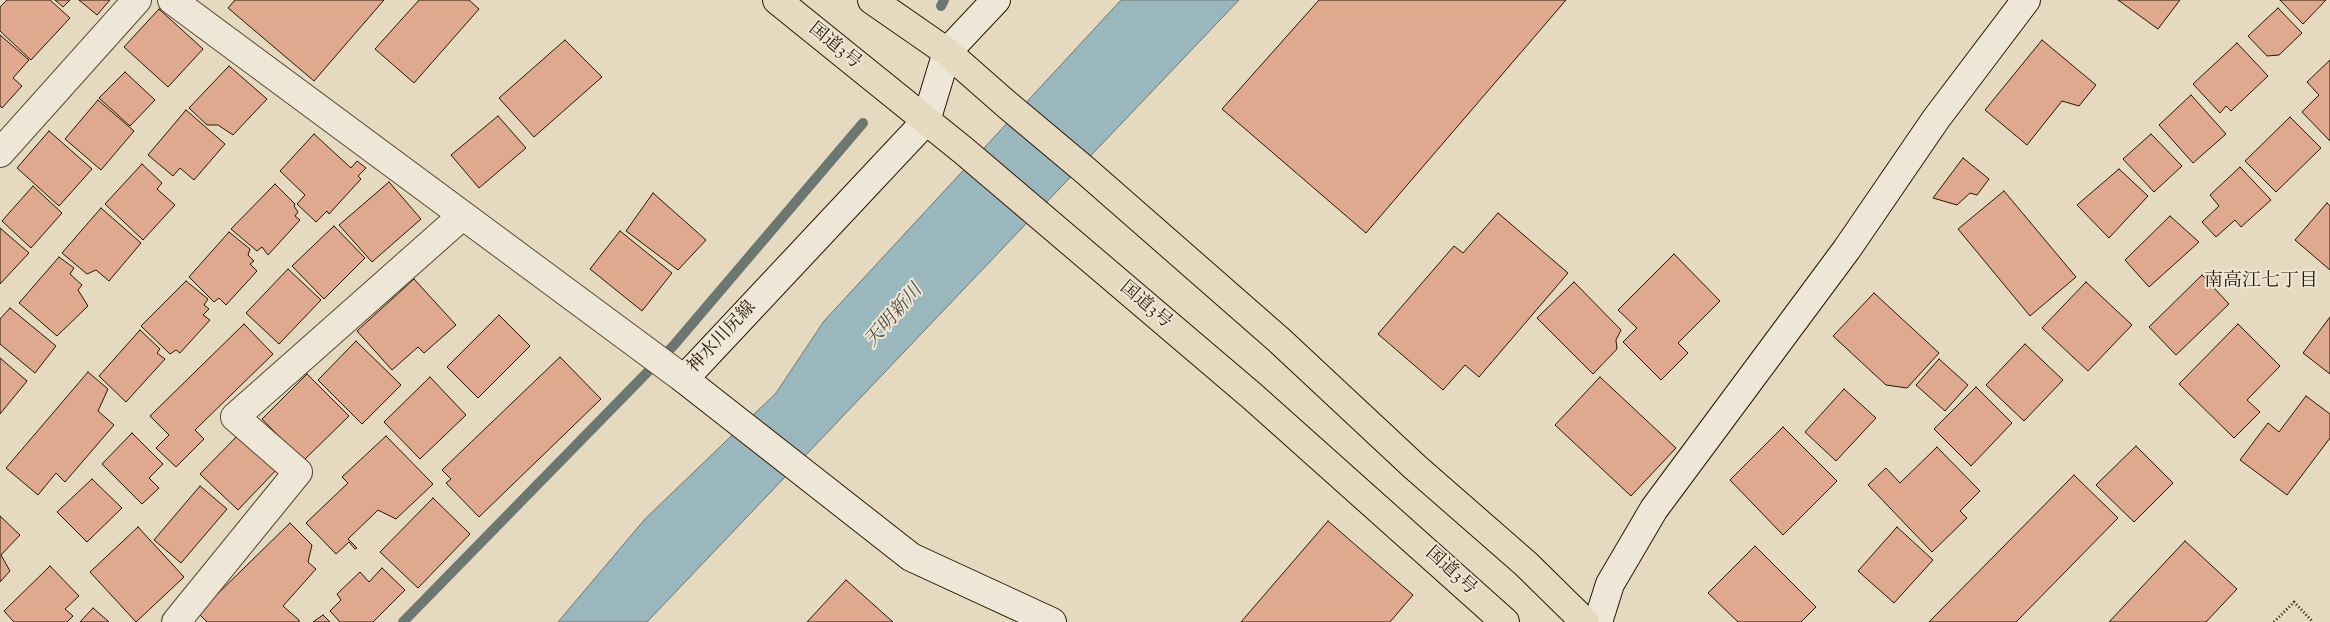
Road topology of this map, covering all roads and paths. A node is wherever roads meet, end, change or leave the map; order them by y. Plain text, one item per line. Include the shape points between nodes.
1 (137, 0) edge
2 (172, 0) edge
3 (777, 0) edge
4 (872, 0) edge
5 (996, 0) edge
6 (2026, 0) edge
7 (947, 52) junction
8 (926, 121) junction
9 (0, 153) edge
10 (462, 216) junction
11 (684, 379) junction
12 (176, 622) edge
13 (1052, 622) edge
14 (1504, 622) edge
15 (1585, 622) edge
16 (1598, 622) edge
17 (2274, 622) edge
18 (2313, 622) edge

1 - 9 street
2 - 10 street
3 - 8 highway, 国道3号
4 - 7 highway
5 - 7 street, 神水川尻線
6 - 16 street via 1936,119 1847,249 1654,508 1610,584
7 - 8 street, 神水川尻線
7 - 15 highway via 1278,340 1526,564
8 - 11 street, 神水川尻線
8 - 14 highway, 国道3号 via 1252,396
10 - 11 street
10 - 12 street via 235,416 298,472
11 - 13 street, 神水川尻線 via 911,557
17 - 18 path via 2294,602

